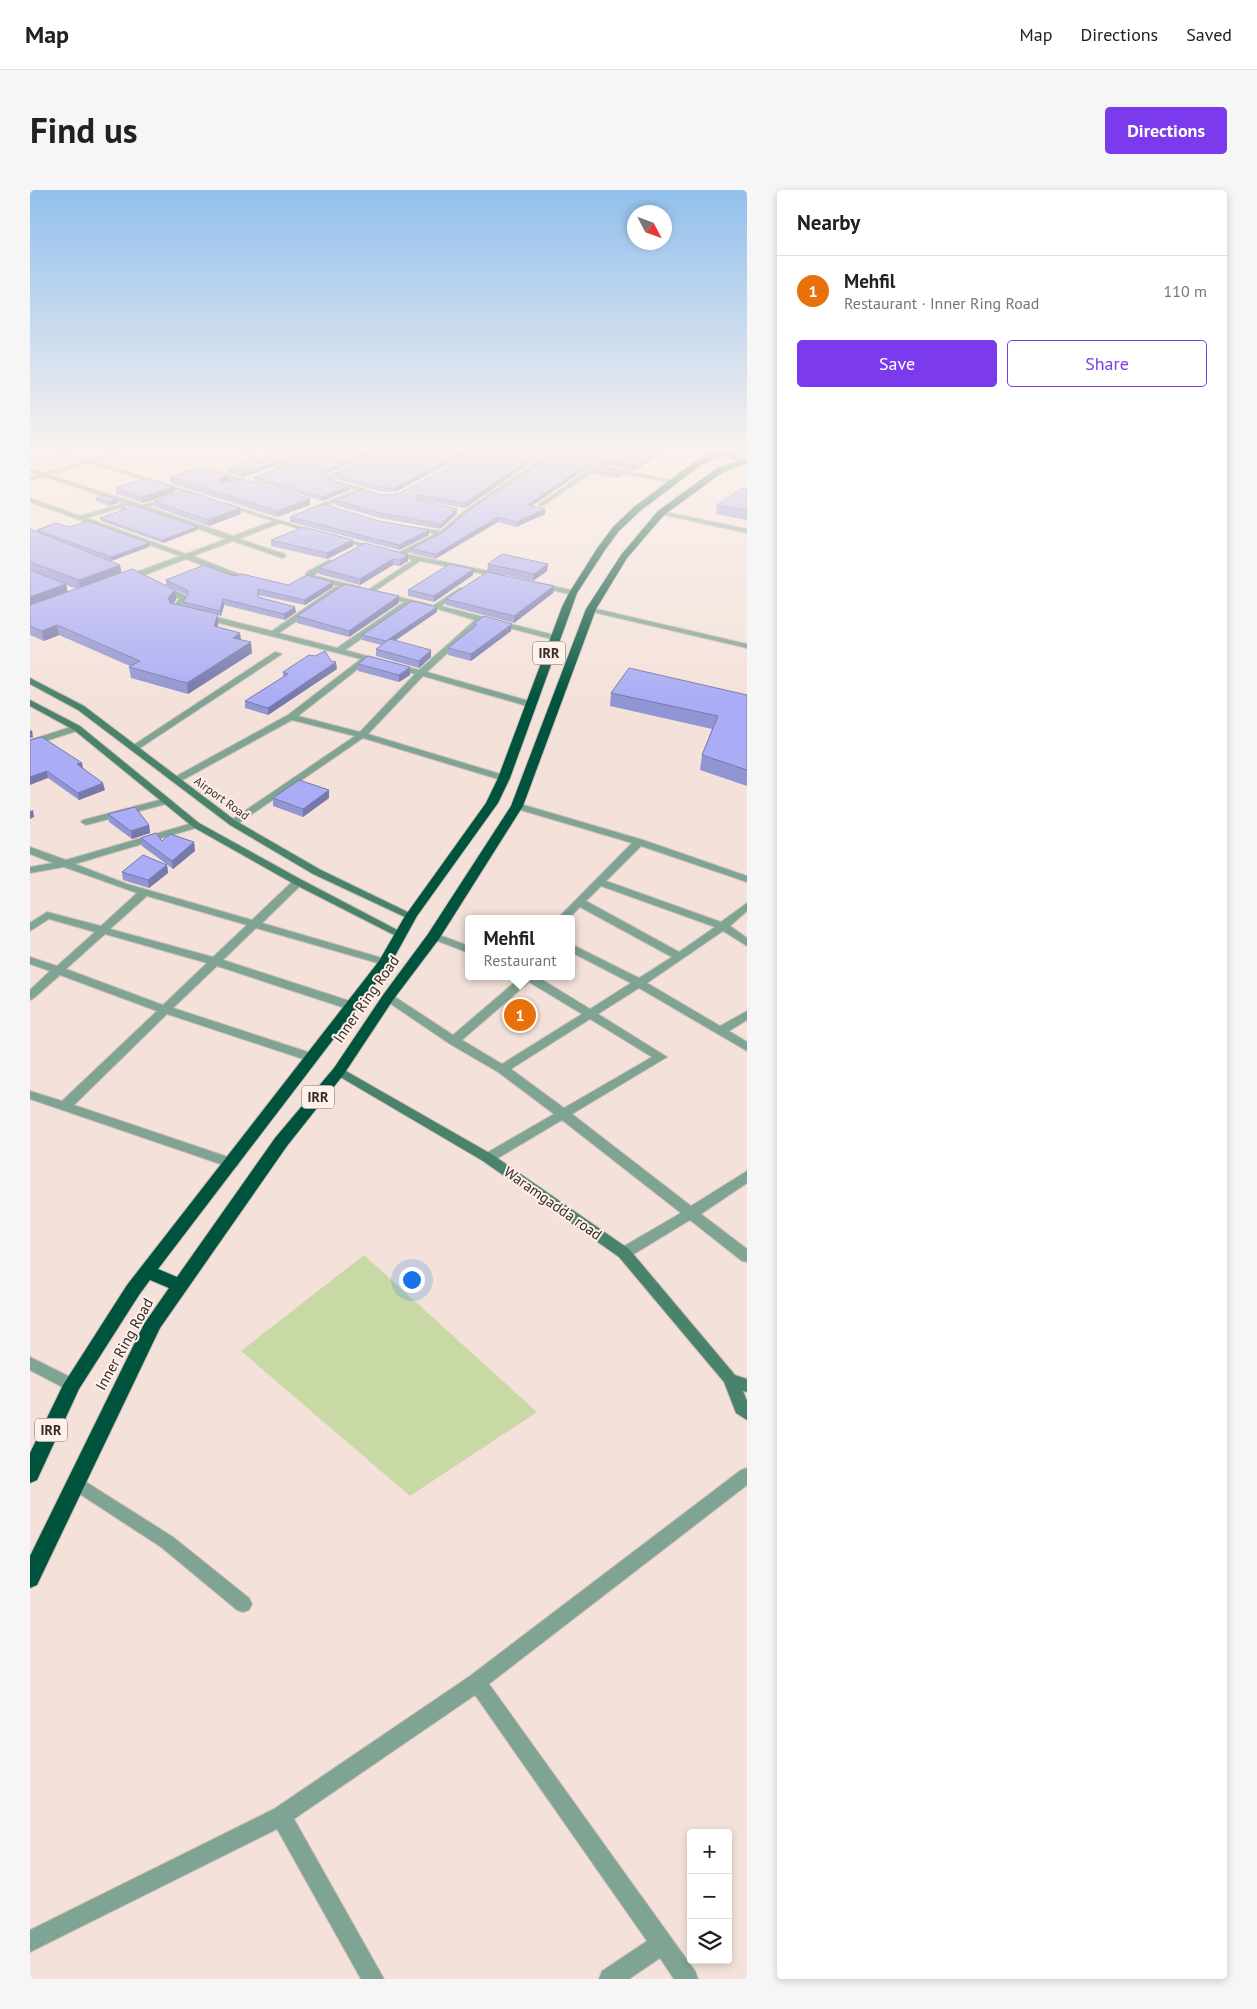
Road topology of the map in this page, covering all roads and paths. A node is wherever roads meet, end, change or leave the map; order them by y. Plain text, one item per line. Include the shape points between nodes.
1 (118, 531) edge
2 (210, 531) edge
3 (252, 531) edge
4 (313, 531) edge
5 (439, 531) edge
6 (614, 531) edge
7 (645, 531) edge
8 (442, 532) joint
9 (231, 539) junction
10 (363, 545) junction
11 (354, 550) edge
12 (400, 554) junction
13 (186, 556) junction
14 (282, 556) dead end
15 (419, 559) junction
16 (336, 560) edge
17 (126, 572) edge
18 (135, 575) junction
19 (238, 578) edge
20 (478, 578) junction
21 (511, 579) edge
22 (117, 582) edge
23 (529, 583) edge
24 (342, 586) junction
25 (369, 592) junction
26 (573, 593) junction
27 (411, 601) junction
28 (297, 607) edge
29 (435, 607) junction
30 (591, 609) junction
31 (306, 610) junction
32 (480, 619) junction
33 (272, 635) junction
34 (555, 638) junction
35 (747, 646) edge
36 (338, 651) junction
37 (278, 654) dead end
38 (367, 658) junction
39 (421, 673) junction
40 (30, 681) edge
41 (30, 703) edge
42 (530, 704) junction
43 (291, 717) junction
44 (77, 728) junction
45 (362, 735) junction
46 (30, 743) edge
47 (134, 748) junction
48 (504, 778) junction
49 (176, 780) junction
50 (167, 801) junction
51 (517, 806) junction
52 (86, 822) dead end
53 (233, 823) junction
54 (196, 825) junction
55 (639, 842) junction
56 (30, 850) edge
57 (67, 864) junction
58 (30, 870) edge
59 (747, 879) edge
60 (298, 882) junction
61 (598, 882) junction
62 (145, 892) junction
63 (580, 902) junction
64 (747, 906) edge
65 (566, 915) edge
66 (411, 916) junction
67 (256, 925) junction
68 (723, 926) junction
69 (30, 928) edge
70 (103, 930) junction
71 (400, 934) junction
72 (434, 936) junction
73 (747, 943) edge
74 (465, 948) edge
75 (575, 949) edge
76 (680, 957) junction
77 (30, 960) edge
78 (217, 962) junction
79 (385, 962) junction
80 (58, 970) junction
81 (523, 980) edge
82 (535, 980) edge
83 (638, 982) junction
84 (30, 996) edge
85 (388, 998) junction
86 (352, 1006) junction
87 (166, 1010) junction
88 (590, 1012) junction
89 (747, 1015) edge
90 (720, 1032) junction
91 (454, 1041) junction
92 (747, 1047) edge
93 (310, 1057) junction
94 (502, 1069) junction
95 (339, 1071) junction
96 (30, 1095) edge
97 (64, 1107) junction
98 (563, 1114) junction
99 (488, 1158) junction
100 (232, 1163) junction
101 (747, 1176) edge
102 (690, 1214) junction
103 (624, 1254) junction
104 (747, 1257) edge
105 (147, 1272) junction
106 (180, 1285) junction
107 (30, 1363) edge
108 (730, 1379) junction
109 (72, 1385) junction
110 (747, 1386) edge
111 (747, 1413) edge
112 (30, 1474) edge
113 (747, 1475) edge
114 (75, 1482) junction
115 (30, 1578) edge
116 (242, 1604) dead end
117 (477, 1682) junction
118 (282, 1816) junction
119 (30, 1941) edge
120 (662, 1944) junction
121 (373, 1979) edge
122 (610, 1979) edge
123 (687, 1979) edge

1 - 13 street
2 - 9 street
3 - 9 street
4 - 10 street
5 - 8 street
6 - 26 highway, Inner Ring Road / IRR
7 - 30 highway, Inner Ring Road / IRR via 624,557
8 - 12 street
9 - 13 street
9 - 14 street
10 - 11 street
10 - 12 street
12 - 15 street
13 - 18 street
13 - 19 street
15 - 20 street
15 - 25 street
16 - 24 street via 310,574 313,578
17 - 18 street
18 - 22 street
18 - 33 street via 183,598 175,610
20 - 21 street
20 - 29 street
23 - 26 street
24 - 25 street
24 - 31 street
25 - 27 street
26 - 34 highway, Inner Ring Road / IRR
27 - 29 street
27 - 36 street
28 - 31 street
29 - 32 street
30 - 35 street
30 - 51 highway, Inner Ring Road / IRR
31 - 33 street
32 - 34 street
32 - 39 street
33 - 36 street
34 - 42 highway, Inner Ring Road / IRR
36 - 38 street
37 - 47 street
38 - 39 street
38 - 43 street
39 - 42 street
39 - 45 street
40 - 47 main road, Airport Road via 81,708
41 - 44 main road
42 - 48 highway, Inner Ring Road / IRR
43 - 45 street
43 - 49 street
44 - 46 street
44 - 50 main road
45 - 48 street
45 - 53 street
47 - 49 main road, Airport Road
48 - 66 highway, Inner Ring Road / IRR via 492,803
49 - 53 main road, Airport Road
50 - 52 street
50 - 54 main road
51 - 55 street
51 - 72 highway, Inner Ring Road / IRR
53 - 66 main road, Airport Road via 317,872
54 - 57 street
54 - 60 main road
55 - 59 street
55 - 61 street
56 - 57 street
57 - 58 street
57 - 62 street
60 - 67 street
60 - 71 main road
61 - 63 street
61 - 68 street
62 - 67 street
62 - 70 street
63 - 65 street
63 - 76 street
64 - 68 street
66 - 71 highway, Inner Ring Road / IRR
67 - 78 street
67 - 79 street
68 - 73 street
68 - 76 street
69 - 70 street via 47,915
70 - 78 street
70 - 80 street
71 - 79 highway, Inner Ring Road / IRR
72 - 74 street
72 - 85 highway, Inner Ring Road / IRR
75 - 83 street
76 - 83 street
77 - 80 street
78 - 86 street
78 - 87 street
79 - 86 highway, Inner Ring Road / IRR
80 - 84 street
80 - 87 street
81 - 91 street
82 - 88 street
83 - 88 street
83 - 90 street
85 - 91 street
85 - 95 highway, Inner Ring Road / IRR
86 - 93 highway, Inner Ring Road / IRR
87 - 93 street
87 - 97 street
88 - 94 street
88 - 98 street via 661,1057
89 - 90 street
90 - 92 street
91 - 94 street
93 - 100 highway, Inner Ring Road / IRR
94 - 98 street
95 - 99 main road, Waramgadda road
95 - 106 highway, Inner Ring Road / IRR via 281,1142
96 - 97 street
97 - 100 street
98 - 99 street
98 - 102 street
99 - 103 main road, Waramgadda road
100 - 105 highway, Inner Ring Road / IRR
101 - 102 street
102 - 103 street
102 - 104 street
103 - 108 main road, Waramgadda road
105 - 106 highway
105 - 109 highway, Inner Ring Road / IRR
106 - 114 highway, Inner Ring Road / IRR via 153,1324
107 - 109 street
108 - 110 main road, Waramgadda road
108 - 111 main road, Waramgadda road
109 - 112 highway, Inner Ring Road / IRR
113 - 117 street
114 - 115 highway, Inner Ring Road / IRR
114 - 116 street via 167,1542
117 - 118 street
117 - 120 street
118 - 119 street
118 - 121 street
120 - 122 street
120 - 123 street

